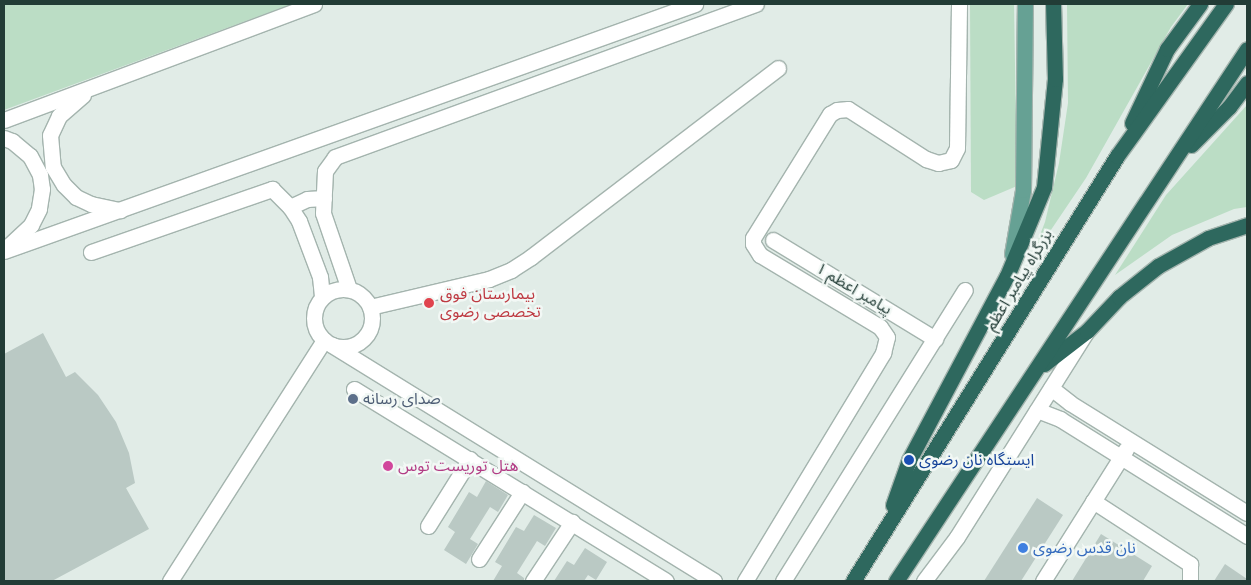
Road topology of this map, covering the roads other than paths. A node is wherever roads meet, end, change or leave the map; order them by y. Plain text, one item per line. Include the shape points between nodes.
1 (314, 4) edge
2 (695, 4) edge
3 (756, 4) edge
4 (959, 4) edge
5 (1025, 4) edge
6 (1053, 4) edge
7 (1200, 4) edge
8 (1226, 4) edge
9 (1247, 49) edge
10 (778, 68) dead end
11 (1247, 83) edge
12 (90, 90) junction
13 (4, 120) edge
14 (4, 138) edge
15 (1117, 156) junction
16 (1169, 167) junction
17 (324, 198) junction
18 (290, 208) junction
19 (120, 210) junction
20 (1247, 225) edge
21 (774, 240) dead end
22 (4, 250) edge
23 (91, 252) dead end
24 (1007, 276) junction
25 (349, 289) junction
26 (965, 290) dead end
27 (322, 297) junction
28 (370, 308) junction
29 (1087, 331) junction
30 (935, 338) junction
31 (328, 342) junction
32 (1033, 373) junction
33 (1051, 388) junction
34 (354, 389) dead end
35 (1037, 410) junction
36 (1132, 440) junction
37 (1120, 458) junction
38 (470, 459) junction
39 (522, 492) junction
40 (1094, 501) junction
41 (1247, 513) edge
42 (572, 522) junction
43 (428, 526) dead end
44 (883, 531) junction
45 (1247, 536) edge
46 (479, 559) dead end
47 (170, 581) edge
48 (534, 581) edge
49 (666, 581) edge
50 (714, 581) edge
51 (745, 581) edge
52 (783, 581) edge
53 (853, 581) edge
54 (896, 581) edge
55 (924, 581) edge
56 (1043, 581) edge
57 (1190, 581) edge

1 - 12 street
2 - 19 street
3 - 17 street via 348,151 335,157 326,170
4 - 51 street via 957,148 950,160 938,164 926,159 848,109 837,110 830,114 753,238 760,255 880,327 887,337 883,353
5 - 24 main road via 1023,190
6 - 24 highway via 1055,79 1044,187
7 - 15 highway via 1166,49
8 - 15 highway, بزرگراه پیامبر اعظم
9 - 16 highway
10 - 28 street via 511,270 489,279
11 - 16 highway via 1229,107
12 - 13 street
12 - 19 street via 60,116 50,134 53,167 76,197
14 - 22 street via 30,156 40,175 42,189 39,209 31,225
15 - 44 highway, بزرگراه پیامبر اعظم
16 - 32 highway
17 - 18 street via 307,199
17 - 25 street via 323,213
18 - 23 street via 272,189
18 - 27 street via 299,221 320,277
19 - 22 street
20 - 29 highway via 1208,238 1158,266 1119,297
21 - 30 street, پیامبر اعظم ۱
24 - 44 highway via 909,460
25 - 27 street via 339,288
25 - 28 street via 365,299
26 - 30 street
27 - 31 street via 316,305 314,324
28 - 31 street via 370,326 359,342 341,347
29 - 32 highway
29 - 33 street
30 - 52 street
31 - 47 street
31 - 50 street
32 - 54 highway
33 - 35 street
33 - 36 street
34 - 38 street
35 - 37 street via 1060,419
35 - 55 street via 957,537
36 - 37 street
36 - 41 street
37 - 40 street
37 - 45 street
38 - 39 street
38 - 43 street
39 - 42 street
39 - 46 street
40 - 56 street
40 - 57 street via 1190,564
42 - 48 street
42 - 49 street
44 - 53 highway, بزرگراه پیامبر اعظم

